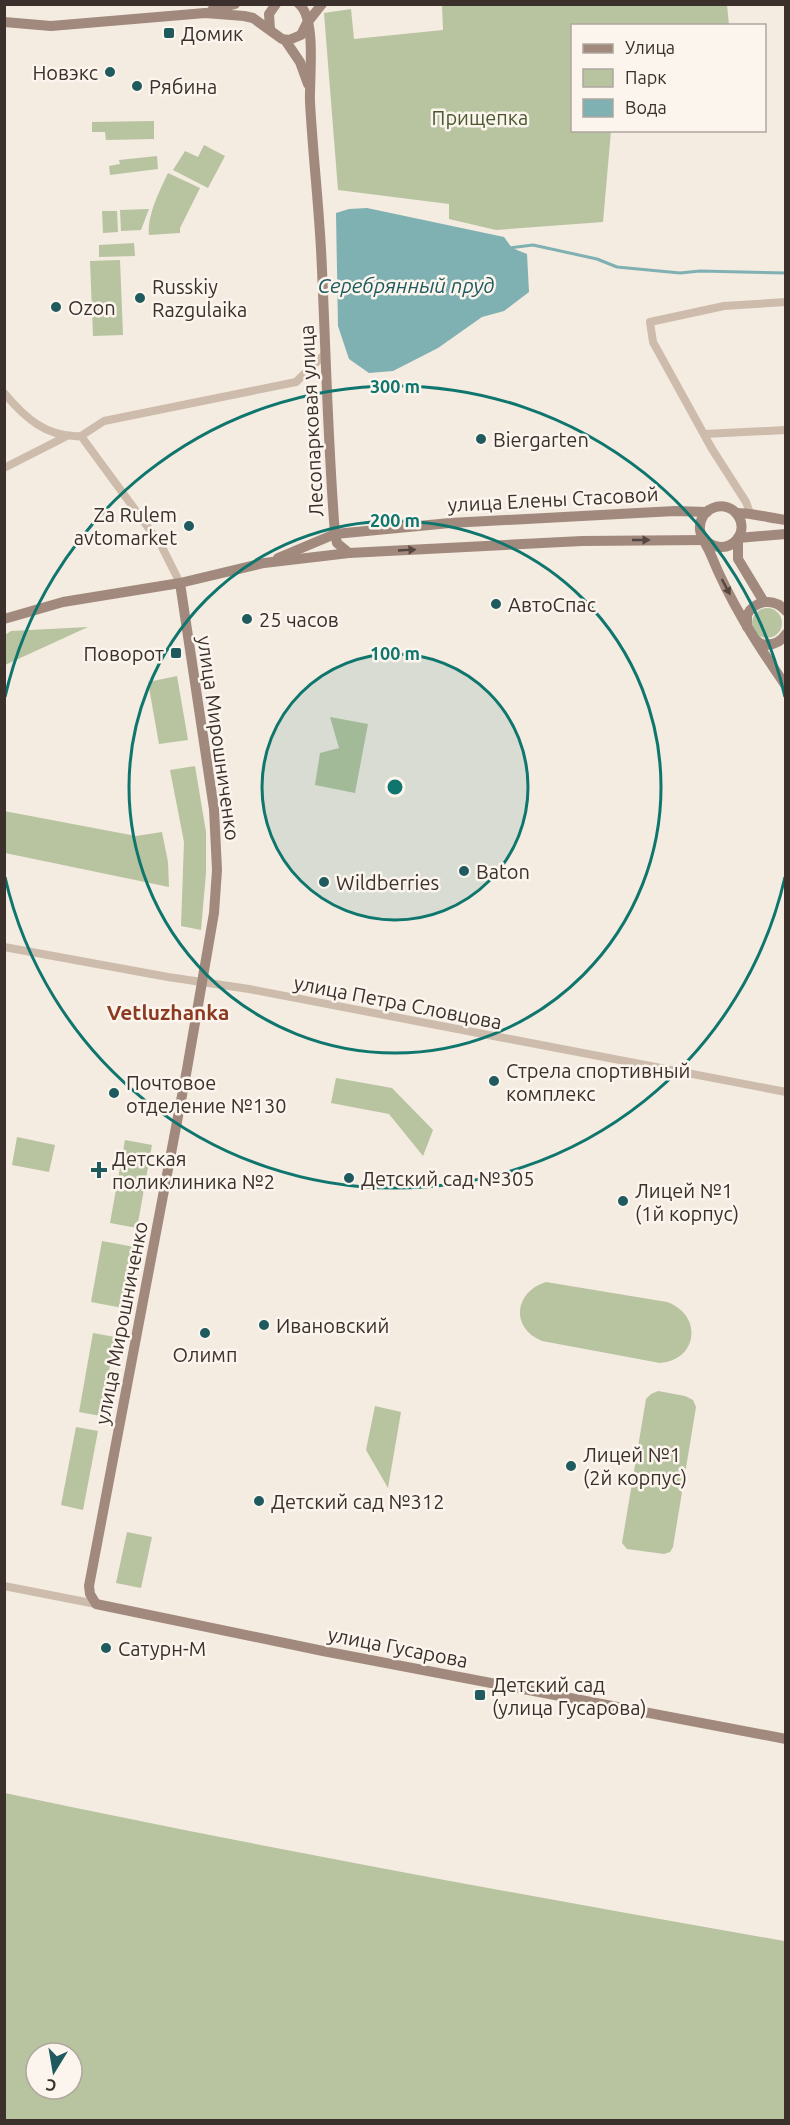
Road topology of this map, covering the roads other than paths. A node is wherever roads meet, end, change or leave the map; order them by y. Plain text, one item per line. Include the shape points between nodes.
1 (235, 4) edge
2 (276, 4) edge
3 (322, 4) edge
4 (302, 5) edge
5 (206, 13) junction
6 (4, 21) edge
7 (307, 23) junction
8 (270, 29) junction
9 (285, 40) junction
10 (310, 90) junction
11 (786, 302) edge
12 (324, 354) junction
13 (4, 393) edge
14 (786, 430) edge
15 (705, 434) junction
16 (81, 436) junction
17 (65, 437) junction
18 (4, 468) edge
19 (707, 512) junction
20 (736, 513) junction
21 (750, 513) junction
22 (786, 520) edge
23 (335, 534) junction
24 (786, 534) edge
25 (738, 538) junction
26 (705, 540) junction
27 (349, 553) junction
28 (264, 563) junction
29 (180, 584) junction
30 (764, 602) junction
31 (786, 611) edge
32 (4, 619) edge
33 (750, 634) junction
34 (785, 636) edge
35 (786, 686) edge
36 (4, 946) edge
37 (202, 981) junction
38 (786, 1092) edge
39 (4, 1586) edge
40 (96, 1604) junction
41 (786, 1739) edge

1 - 5 main road
2 - 8 main road via 269,14
3 - 7 main road
4 - 7 main road
5 - 6 main road via 51,26
5 - 8 main road via 253,18
7 - 9 main road via 301,35
7 - 10 main road
8 - 9 main road
9 - 10 main road via 300,62
10 - 12 main road, Лесопарковая улица
11 - 15 street via 724,306 650,322 653,342
12 - 16 street via 296,382 104,421
12 - 23 main road, Лесопарковая улица
13 - 17 street via 39,426
14 - 15 street
15 - 21 street
16 - 17 street
16 - 29 street via 161,545
17 - 18 street
19 - 20 main road via 719,506
19 - 23 main road, улица Елены Стасовой via 474,521
19 - 26 main road via 700,522
20 - 21 main road
20 - 25 main road via 741,526
21 - 22 main road
23 - 27 main road via 337,543
23 - 28 main road, улица Елены Стасовой
24 - 25 main road
25 - 26 main road via 722,548
25 - 30 main road via 738,559
27 -> 26 main road, улица Елены Стасовой via 582,541
26 -> 33 main road
27 - 28 main road, улица Елены Стасовой
28 - 29 main road, улица Елены Стасовой
29 - 32 main road, улица Елены Стасовой via 63,602
29 - 37 main road, улица Мирошниченко via 214,809 217,870
30 - 31 main road via 775,603
30 - 33 main road via 755,605 747,615
33 - 34 main road via 765,645 778,643
33 - 35 main road
36 - 37 street, улица Петра Словцова
37 - 38 street, улица Петра Словцова
37 - 40 main road, улица Мирошниченко via 89,1586
39 - 40 street, улица Гусарова
40 - 41 main road, улица Гусарова

